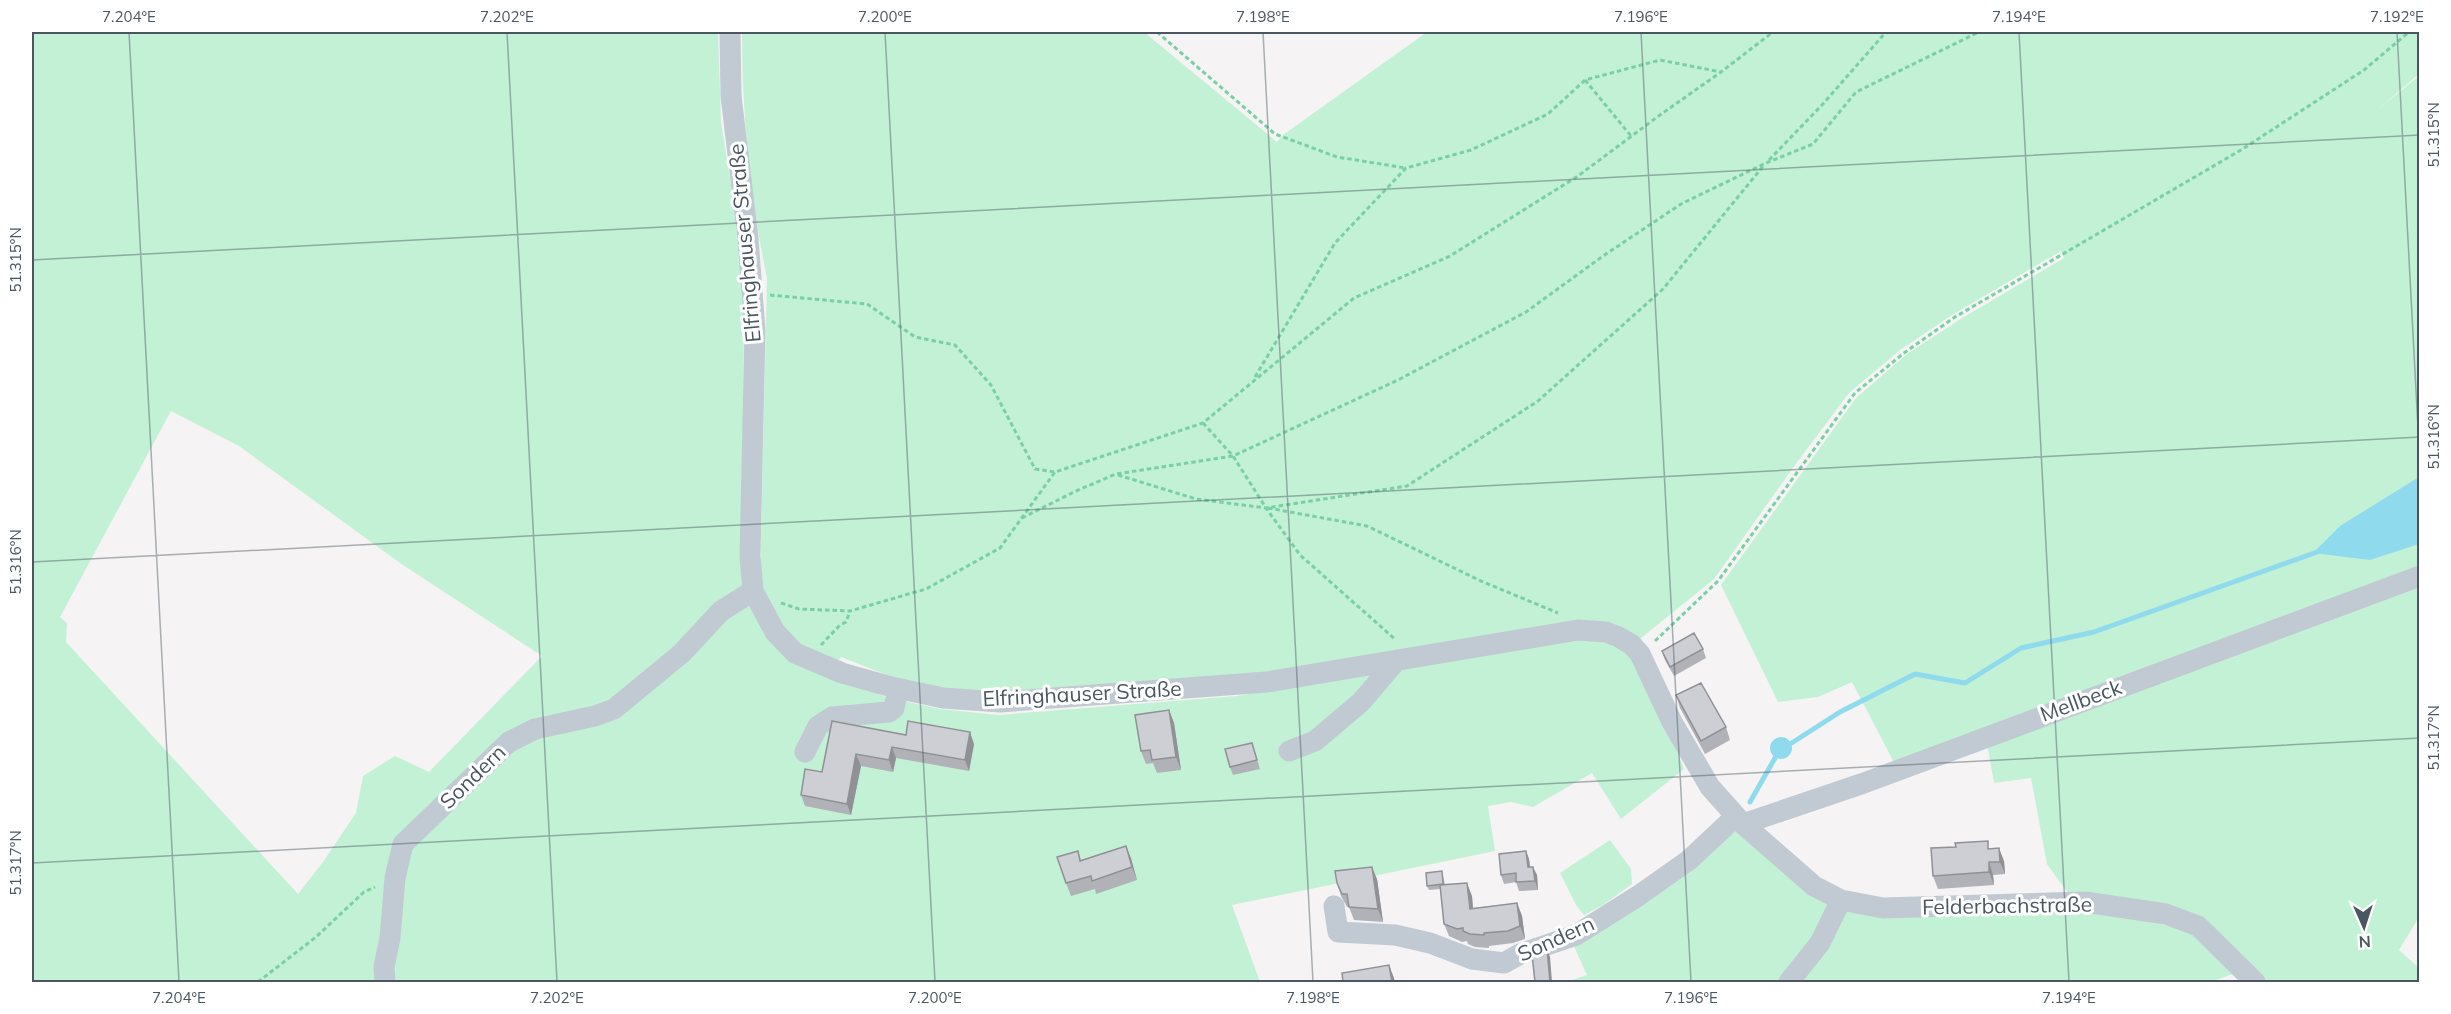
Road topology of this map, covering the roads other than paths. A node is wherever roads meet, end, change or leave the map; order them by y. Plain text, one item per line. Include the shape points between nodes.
1 (730, 32) edge
2 (2420, 576) edge
3 (753, 591) junction
4 (1406, 658) junction
5 (898, 689) junction
6 (1289, 751) dead end
7 (805, 752) dead end
8 (1736, 817) junction
9 (1841, 900) junction
10 (1334, 906) dead end
11 (1792, 981) edge
12 (2246, 981) edge
13 (385, 982) edge

1 - 3 street, Elfringhauser Straße via 731,96 755,331 750,556
2 - 8 street, Mellbeck via 1864,783
3 - 5 street, Elfringhauser Straße via 775,632 807,660
3 - 13 street, Sondern via 721,611 682,652 614,709 535,729 509,742 403,844 395,878
4 - 5 street, Elfringhauser Straße via 1267,682 1000,702 943,698
4 - 6 street via 1315,741
4 - 8 street, Elfringhauser Straße via 1578,630 1620,637 1640,654 1693,761
5 - 7 street via 894,708 889,712 832,717 818,726
8 - 9 street, Felderbachstraße via 1814,886
8 - 10 street, Sondern via 1689,860 1576,935 1504,963 1472,959 1395,935 1338,932
9 - 11 street via 1820,943
9 - 12 street, Felderbachstraße via 1883,908 2085,902 2166,914 2198,926

